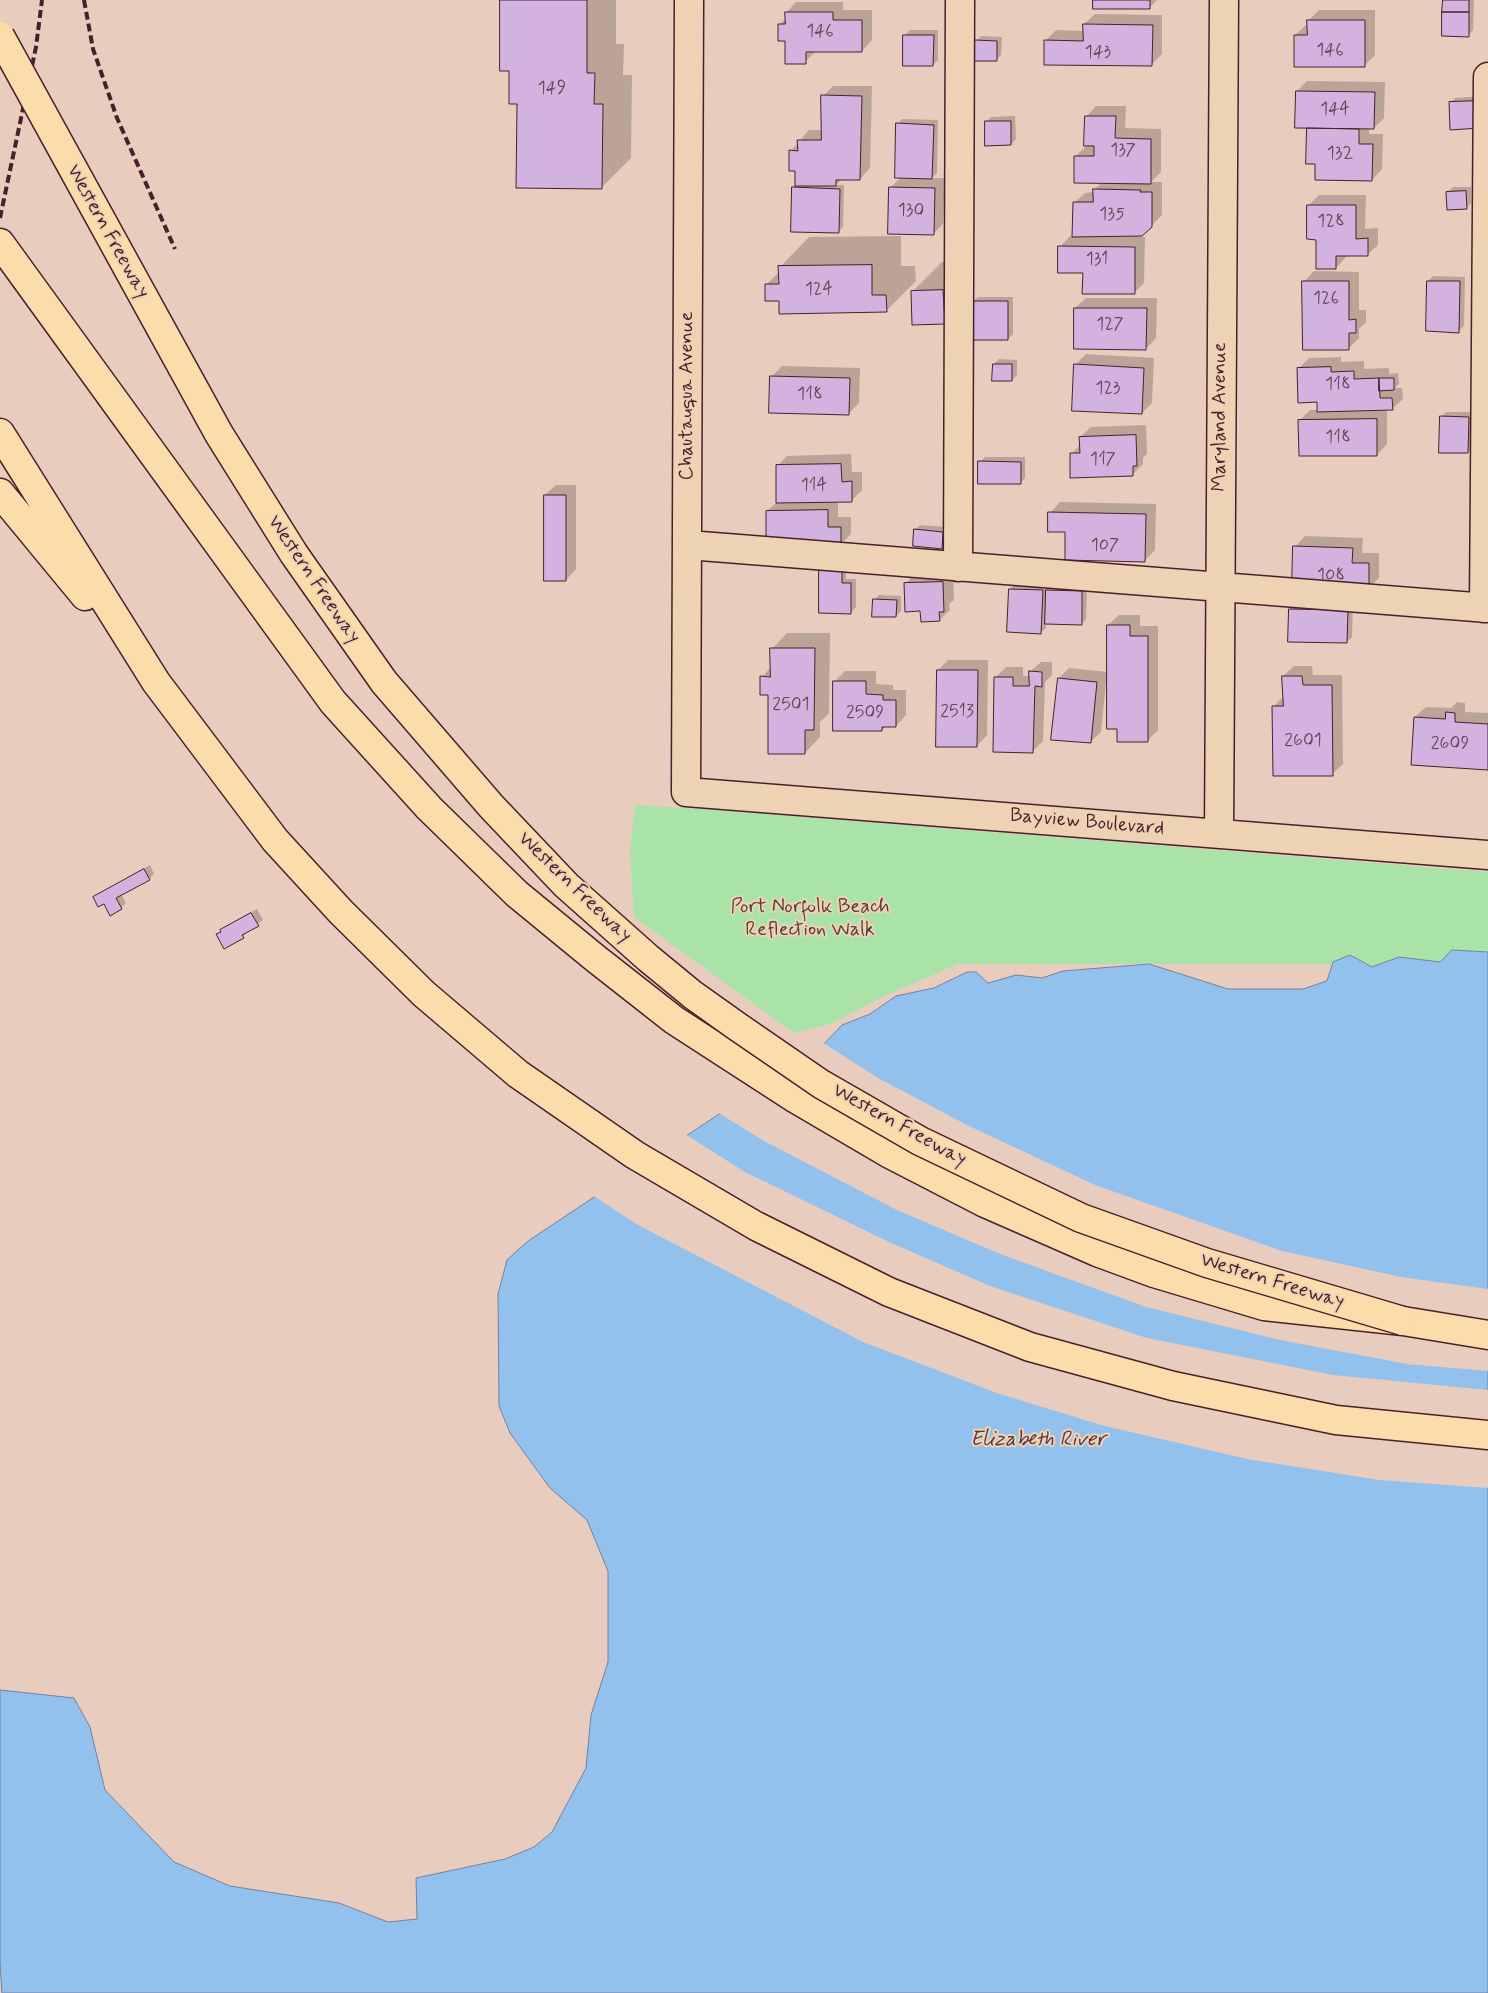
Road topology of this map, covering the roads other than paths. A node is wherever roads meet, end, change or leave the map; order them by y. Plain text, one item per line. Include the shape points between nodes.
1 (689, 0) edge
2 (960, 0) edge
3 (1224, 0) edge
4 (0, 36) edge
5 (1488, 77) edge
6 (0, 243) edge
7 (0, 433) edge
8 (0, 492) edge
9 (688, 545) junction
10 (958, 567) junction
11 (1220, 588) junction
12 (1486, 608) edge
13 (156, 682) junction
14 (686, 792) joint
15 (1219, 834) junction
16 (1488, 855) edge
17 (1403, 1321) junction
18 (1488, 1335) edge
19 (1488, 1435) edge

1 - 9 street, Chautauqua Avenue
2 - 10 street
3 - 11 street, Maryland Avenue
4 - 17 highway, Western Freeway, bridge via 219,434 294,554 384,682 485,799 573,891 678,983 738,1028 821,1084 920,1141 1081,1218 1208,1263
5 - 12 street
6 - 17 highway, bridge via 333,702 429,808 517,894 632,988 709,1044 844,1127 940,1181 1036,1226 1154,1273 1264,1306
7 - 13 highway
8 - 13 highway
9 - 10 street
9 - 14 street, Chautauqua Avenue
10 - 11 street
11 - 12 street
11 - 15 street, Maryland Avenue
13 - 19 highway via 275,840 341,912 424,994 518,1074 635,1155 756,1226 888,1292 1030,1347 1172,1386 1336,1420
14 - 15 street, Bayview Boulevard
15 - 16 street, Bayview Boulevard
17 - 18 highway, Western Freeway

